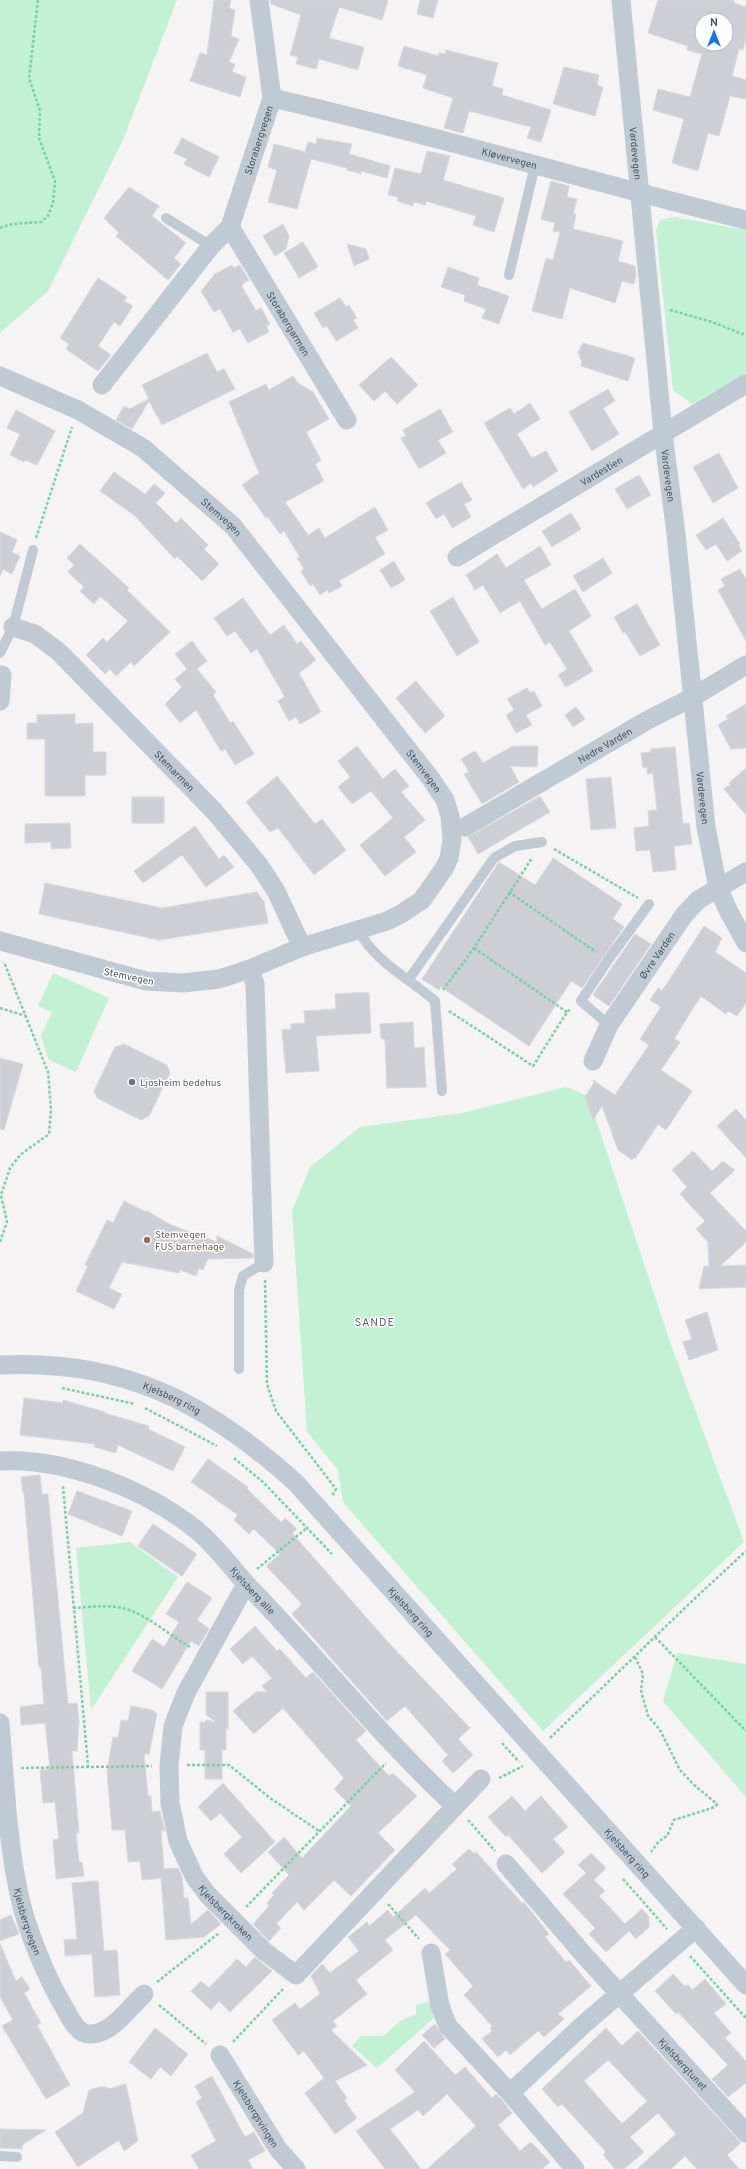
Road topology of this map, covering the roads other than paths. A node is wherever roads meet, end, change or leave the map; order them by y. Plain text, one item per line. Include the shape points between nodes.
1 (259, 0) edge
2 (621, 0) edge
3 (272, 98) junction
4 (535, 165) junction
5 (640, 194) junction
6 (166, 218) dead end
7 (746, 220) edge
8 (230, 227) junction
9 (212, 246) junction
10 (509, 275) dead end
11 (0, 376) edge
12 (746, 384) edge
13 (102, 386) dead end
14 (347, 420) dead end
15 (663, 433) junction
16 (33, 550) road end
17 (457, 557) dead end
18 (13, 627) junction
19 (0, 653) edge
20 (746, 665) edge
21 (2, 675) dead end
22 (693, 697) junction
23 (0, 701) edge
24 (465, 827) dead end
25 (542, 842) road end
26 (746, 872) edge
27 (718, 888) junction
28 (649, 904) road end
29 (359, 931) junction
30 (0, 941) edge
31 (746, 943) edge
32 (302, 947) junction
33 (250, 969) junction
34 (409, 979) junction
35 (609, 1025) junction
36 (593, 1061) dead end
37 (442, 1091) dead end
38 (264, 1263) joint
39 (0, 1365) edge
40 (239, 1369) dead end
41 (0, 1461) edge
42 (246, 1584) junction
43 (0, 1723) edge
44 (487, 1779) road end
45 (454, 1805) junction
46 (506, 1864) road end
47 (696, 1928) junction
48 (431, 1952) road end
49 (746, 1985) edge
50 (144, 1994) road end
51 (621, 1994) junction
52 (220, 2056) road end
53 (510, 2093) junction
54 (746, 2134) edge
55 (0, 2156) edge
56 (17, 2156) dead end
57 (296, 2169) edge
58 (575, 2169) edge

1 - 3 street, Storabergvegen
2 - 5 street, Vardevegen
3 - 4 street, Kløvervegen
3 - 8 street, Storabergvegen
4 - 5 street, Kløvervegen
4 - 10 lane
5 - 7 street, Kløvervegen
5 - 15 street, Vardevegen
6 - 9 lane
8 - 9 street, Storabergvegen
8 - 14 street, Storabergarmen
9 - 13 street, Storabergvegen
11 - 29 street, Stemvegen via 78,410 143,448 233,526 445,800 452,832 451,849 445,868 422,900 401,914
12 - 15 street, Vardestien
15 - 17 street, Vardestien
15 - 22 street, Vardevegen
16 - 18 lane
18 - 19 lane
18 - 32 street, Stemarmen via 35,634 59,652 214,811 276,891
20 - 22 street, Nedre Varden
21 - 23 street
22 - 24 street, Nedre Varden via 646,721
22 - 27 street, Vardevegen via 706,827
25 - 34 lane via 515,846 494,858
26 - 27 street, Øvre Varden
27 - 31 street, Vardevegen
27 - 35 street, Øvre Varden via 698,900 684,915
28 - 35 lane via 581,1001
29 - 32 street, Stemvegen
29 - 34 lane via 370,949
30 - 33 street, Stemvegen via 146,982 183,983 219,979
32 - 33 street, Stemvegen
33 - 38 street via 255,984
34 - 37 lane via 435,1001
35 - 36 street, Øvre Varden
38 - 40 lane via 243,1276 239,1290
39 - 47 street, Kjelsberg ring via 70,1366 104,1372 160,1390 195,1407 264,1454 299,1487
41 - 42 street, Kjelsberg alle via 31,1462 95,1475 139,1493 194,1528
42 - 45 street, Kjelsberg alle via 398,1750
42 - 45 street, Kjelsbergkroken via 186,1693 173,1726 169,1766 170,1803 178,1841 194,1876 207,1894 264,1951 296,1975
43 - 50 street, Kjelsbergvegen via 19,1896 36,1946 59,1999 72,2021 83,2033 89,2034 105,2031
44 - 45 street
46 - 51 street, Kjelsbergtunet
47 - 49 street, Kjelsberg ring
47 - 51 street
48 - 53 street via 440,2006 448,2026
51 - 53 street
51 - 54 street, Kjelsbergtunet
52 - 57 street, Kjelsbergsvingen via 278,2148
53 - 58 street
55 - 56 lane

